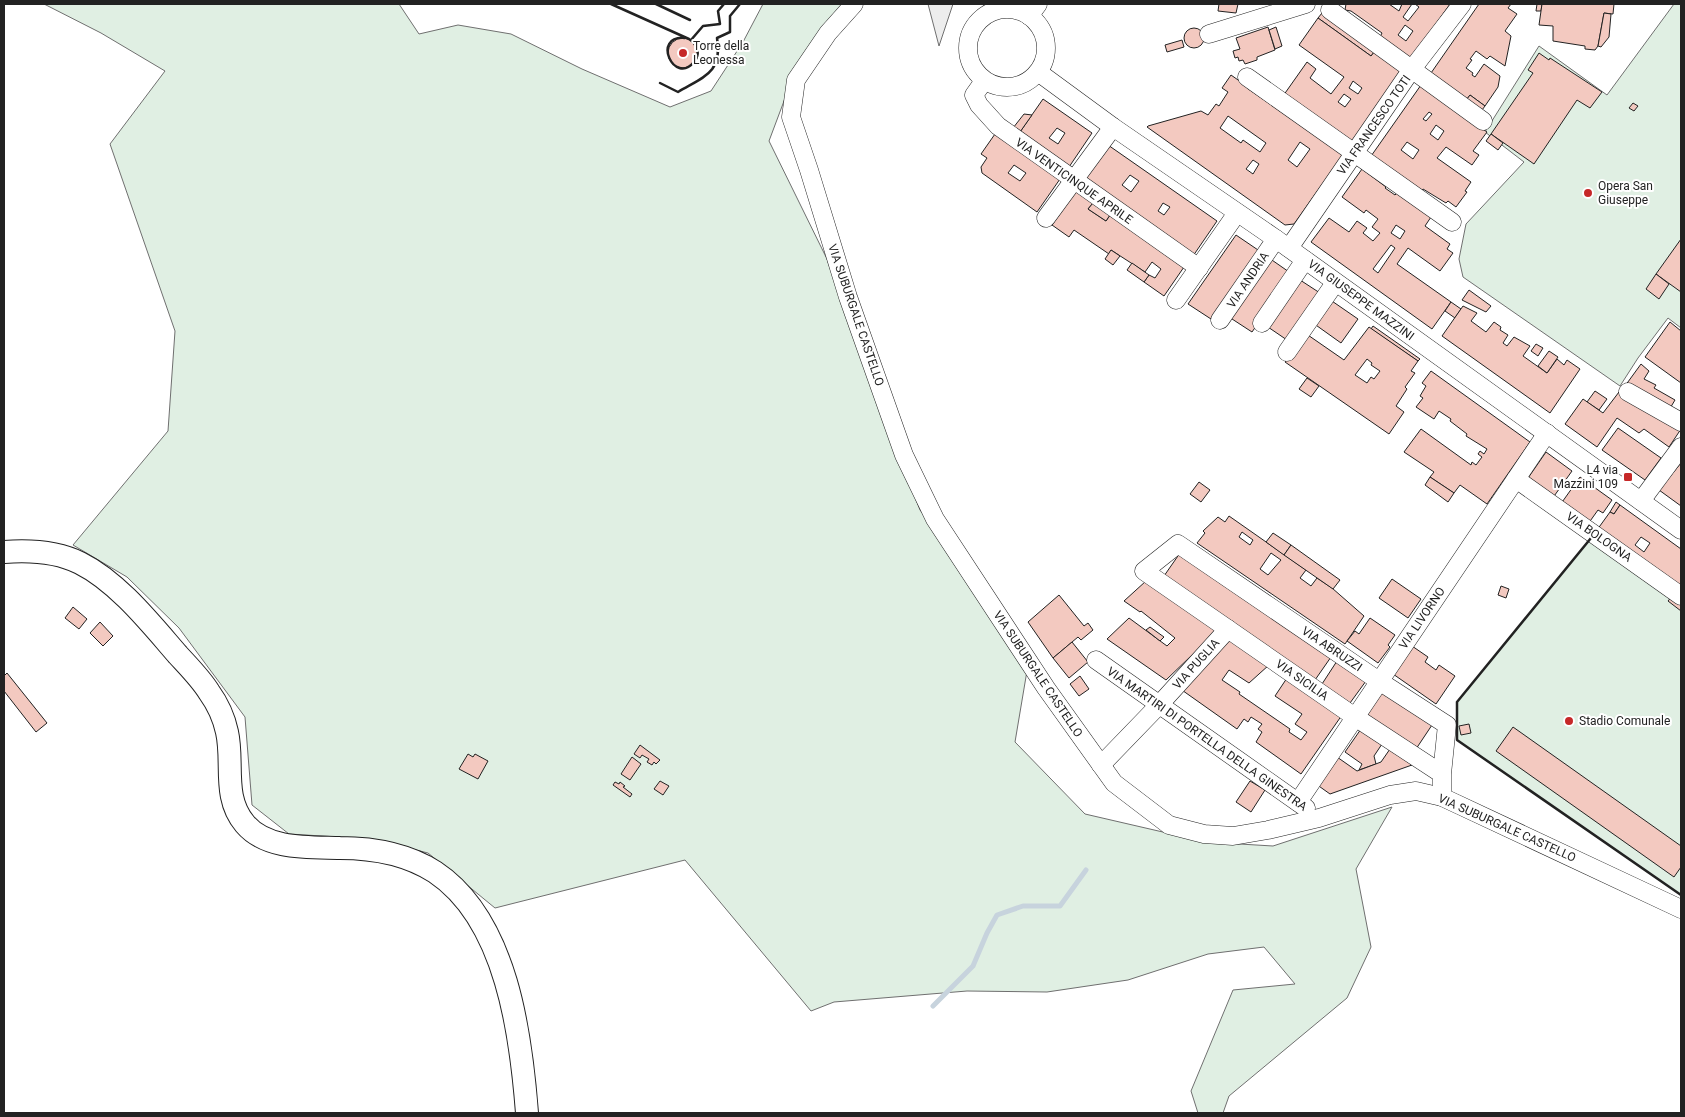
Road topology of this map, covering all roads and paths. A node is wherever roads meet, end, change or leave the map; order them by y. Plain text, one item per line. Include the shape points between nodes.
1 (854, 4) edge
2 (1306, 4) edge
3 (1462, 4) edge
4 (1034, 10) edge
5 (1330, 10) dead end
6 (1209, 34) dead end
7 (1412, 69) junction
8 (1038, 72) junction
9 (1247, 77) dead end
10 (984, 81) junction
11 (1483, 121) dead end
12 (1113, 127) junction
13 (1353, 153) junction
14 (1074, 181) junction
15 (1237, 213) junction
16 (1046, 218) dead end
17 (1452, 222) dead end
18 (1282, 244) junction
19 (1305, 260) junction
20 (1198, 268) junction
21 (1335, 283) junction
22 (1176, 300) dead end
23 (1220, 320) dead end
24 (1262, 323) dead end
25 (1287, 352) dead end
26 (1628, 392) dead end
27 (1681, 422) edge
28 (1547, 433) junction
29 (1681, 447) edge
30 (1516, 479) junction
31 (1641, 501) junction
32 (1681, 530) edge
33 (4, 552) edge
34 (1144, 571) joint
35 (1681, 596) edge
36 (1228, 629) junction
37 (1096, 660) dead end
38 (1379, 681) junction
39 (1159, 704) junction
40 (1355, 717) junction
41 (1101, 765) junction
42 (1442, 774) junction
43 (1442, 797) junction
44 (1298, 802) junction
45 (1319, 818) junction
46 (1681, 909) edge
47 (527, 1113) edge

1 - 41 street, VIA SUBURGALE CASTELLO via 828,33 796,80 791,117 848,297 904,455 935,519 1046,688
2 - 6 street
3 - 7 street, VIA FRANCESCO TOTI
4 - 8 street via 1046,48
4 - 10 street via 994,11 974,26 967,49 970,62
5 - 7 street
7 - 11 street
7 - 13 street, VIA FRANCESCO TOTI
8 - 10 street via 1027,82 1013,87 998,87
8 - 12 street, VIA GIUSEPPE MAZZINI
9 - 13 street
10 - 14 street, VIA VENTICINQUE APRILE via 974,95 985,113
12 - 14 street
12 - 15 street, VIA GIUSEPPE MAZZINI
13 - 17 street
13 - 18 street, VIA FRANCESCO TOTI
14 - 16 street
14 - 20 street, VIA VENTICINQUE APRILE
15 - 18 street, VIA GIUSEPPE MAZZINI
15 - 20 street
18 - 19 street, VIA GIUSEPPE MAZZINI
18 - 23 street, VIA ANDRIA
19 - 21 street, VIA GIUSEPPE MAZZINI
19 - 24 street
20 - 22 street
21 - 25 street
21 - 28 street, VIA GIUSEPPE MAZZINI
26 - 27 street
28 - 30 street, VIA LIVORNO
28 - 31 street, VIA GIUSEPPE MAZZINI
29 - 31 street
30 - 35 street, VIA BOLOGNA
30 - 38 street, VIA LIVORNO
31 - 32 street, VIA GIUSEPPE MAZZINI
33 - 47 main road via 49,553 80,563 114,588 158,633 209,692 220,712 227,732 232,798 240,817 253,831 272,841 295,846 369,849 400,856 435,872 461,894 482,925 510,995
34 - 36 street, VIA SICILIA
34 - 38 street, VIA ABRUZZI via 1178,544
36 - 39 street, VIA PUGLIA
36 - 40 street, VIA SICILIA
37 - 39 street, VIA MARTIRI DI PORTELLA DELLA GINESTRA
38 - 40 street, VIA LIVORNO
38 - 42 street, VIA ABRUZZI via 1447,725
39 - 41 street, VIA PUGLIA
39 - 44 street, VIA MARTIRI DI PORTELLA DELLA GINESTRA
40 - 42 street, VIA SICILIA
40 - 44 street, VIA LIVORNO
41 - 45 street, VIA SUBURGALE CASTELLO via 1114,783 1169,825 1204,834 1233,836
42 - 43 street
43 - 45 street, VIA SUBURGALE CASTELLO via 1416,791 1390,795
43 - 46 street, VIA SUBURGALE CASTELLO
44 - 45 street, VIA MARTIRI DI PORTELLA DELLA GINESTRA

